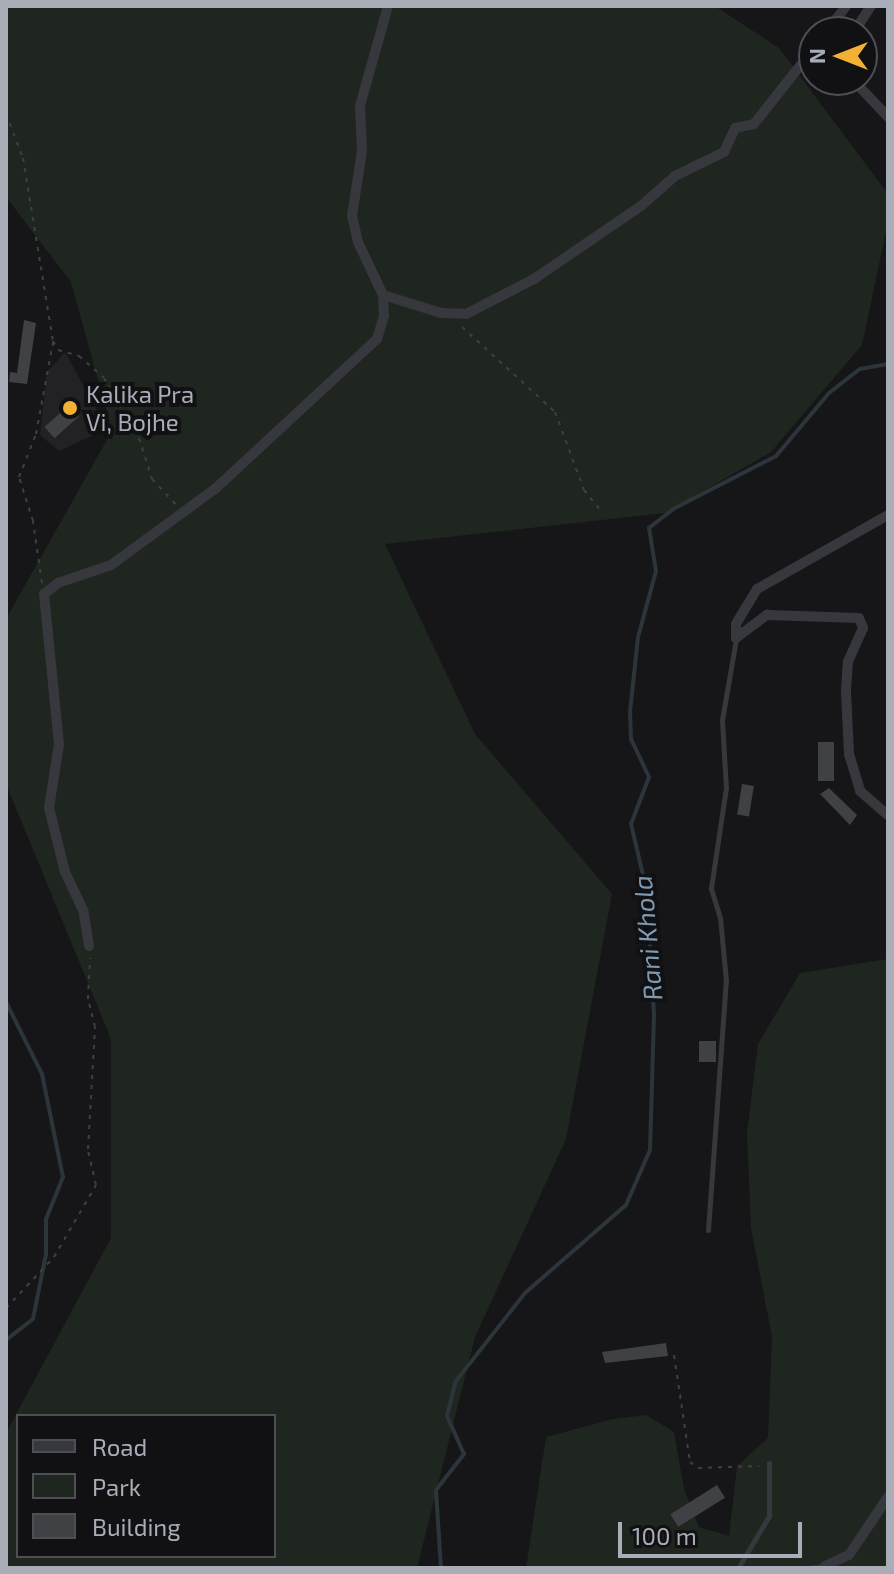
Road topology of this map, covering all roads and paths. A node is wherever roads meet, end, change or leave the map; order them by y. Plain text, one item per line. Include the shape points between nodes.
1 (388, 6) edge
2 (798, 68) edge
3 (868, 96) edge
4 (6, 114) edge
5 (888, 117) edge
6 (383, 295) junction
7 (466, 314) junction
8 (53, 341) junction
9 (181, 510) junction
10 (600, 510) dead end
11 (888, 515) edge
12 (44, 594) junction
13 (736, 638) junction
14 (888, 815) edge
15 (89, 946) joint
16 (708, 1230) dead end
17 (6, 1308) edge
18 (674, 1355) dead end
19 (769, 1463) joint
20 (888, 1497) edge
21 (825, 1566) joint
22 (738, 1568) edge
23 (808, 1568) edge

1 - 6 street via 360,106 362,151 352,216
2 - 7 street via 754,124 735,128 724,152 675,176 641,206 534,279
3 - 5 street
4 - 8 path via 23,158
6 - 7 street via 441,313
6 - 9 street via 377,339 358,360 317,399 297,408 251,461
7 - 10 path via 462,326 555,412 584,490
8 - 9 path via 58,350 79,356 104,378 139,438 152,479
8 - 12 path via 36,434 19,477 33,521
9 - 12 street via 111,565 58,583
11 - 13 street via 757,589 742,608
12 - 15 street via 59,744 49,808 65,872 83,910
13 - 14 street via 767,615 859,618 863,628 848,661 849,754 860,791
13 - 16 lane via 722,720 726,788 711,888 723,940 726,1003
15 - 17 path via 88,999 95,1027 88,1149 96,1185 54,1257
18 - 19 path via 690,1462 698,1468
19 - 22 lane via 769,1516
20 - 21 street via 849,1555
21 - 23 lane

